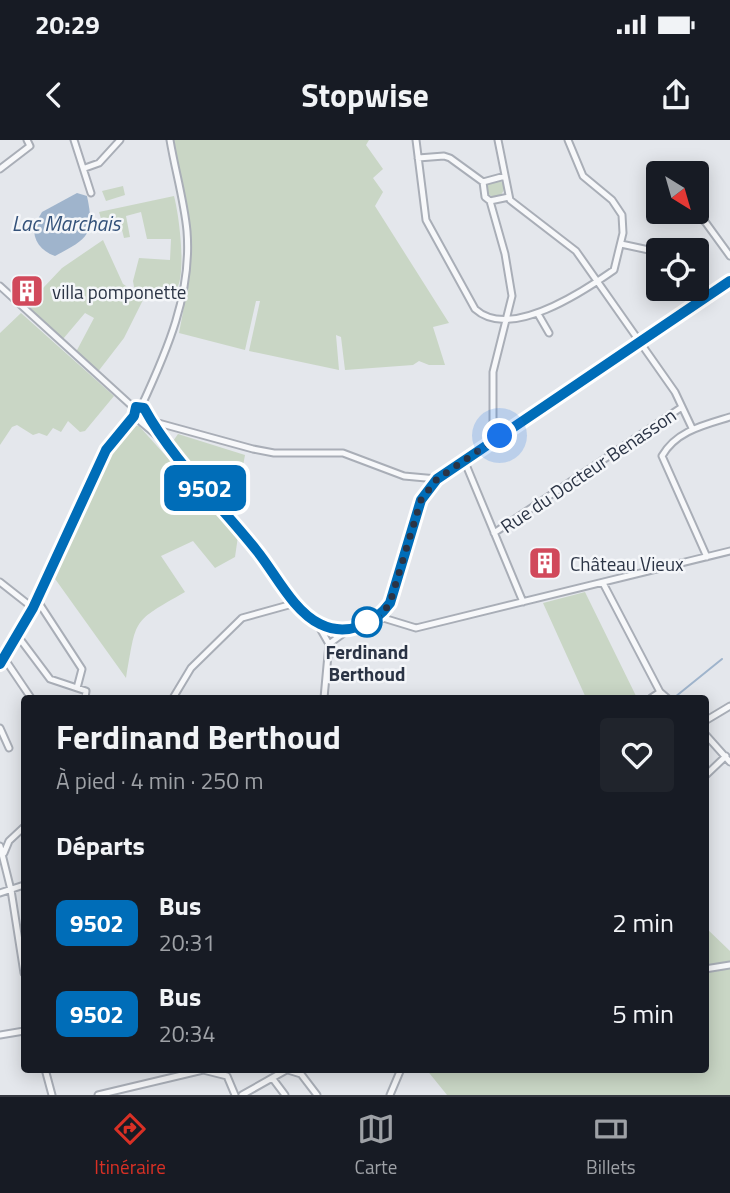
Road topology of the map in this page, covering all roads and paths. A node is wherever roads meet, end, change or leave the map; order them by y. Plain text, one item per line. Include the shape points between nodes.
1 (27, 140) edge
2 (74, 140) edge
3 (120, 140) edge
4 (170, 140) edge
5 (416, 140) edge
6 (498, 140) edge
7 (568, 140) edge
8 (418, 159) junction
9 (85, 168) junction
10 (0, 169) edge
11 (505, 176) junction
12 (483, 182) junction
13 (91, 193) dead end
14 (509, 197) junction
15 (490, 201) junction
16 (707, 224) edge
17 (621, 244) junction
18 (646, 249) edge
19 (730, 256) edge
20 (730, 281) edge
21 (597, 282) junction
22 (0, 286) edge
23 (538, 314) junction
24 (506, 318) junction
25 (549, 333) dead end
26 (639, 342) junction
27 (682, 407) junction
28 (140, 409) junction
29 (730, 417) edge
30 (137, 418) junction
31 (151, 421) junction
32 (692, 428) junction
33 (500, 436) junction
34 (160, 438) junction
35 (464, 460) junction
36 (437, 479) junction
37 (494, 533) junction
38 (730, 551) edge
39 (707, 557) junction
40 (0, 582) edge
41 (603, 583) junction
42 (37, 600) junction
43 (523, 602) junction
44 (296, 603) junction
45 (33, 608) junction
46 (380, 617) junction
47 (317, 623) junction
48 (348, 630) junction
49 (17, 635) junction
50 (329, 645) junction
51 (2, 661) edge
52 (77, 688) junction
53 (660, 692) junction
54 (29, 695) edge
55 (85, 695) edge
56 (175, 695) edge
57 (324, 695) edge
58 (656, 695) edge
59 (664, 695) edge
60 (730, 706) edge
61 (709, 719) edge
62 (0, 728) edge
63 (709, 738) edge
64 (9, 748) dead end
65 (728, 759) edge
66 (709, 773) edge
67 (21, 830) edge
68 (0, 846) edge
69 (4, 853) junction
70 (21, 887) edge
71 (11, 890) junction
72 (0, 893) edge
73 (21, 954) edge
74 (730, 965) edge
75 (709, 968) edge
76 (21, 1032) edge
77 (0, 1035) edge
78 (46, 1073) edge
79 (190, 1073) edge
80 (215, 1073) edge
81 (283, 1073) edge
82 (298, 1073) edge
83 (399, 1073) edge
84 (273, 1079) junction
85 (52, 1095) edge
86 (98, 1095) edge
87 (235, 1095) edge
88 (242, 1095) edge
89 (285, 1095) edge
90 (317, 1095) edge
91 (390, 1095) edge

1 - 10 street via 30,146
2 - 9 street
3 - 9 street via 99,163
4 - 28 street via 187,234 186,274 171,340
5 - 8 street
6 - 11 street
7 - 17 street via 583,176 620,210 624,220
8 - 12 street via 444,156
8 - 24 street via 429,227 475,309 484,316
9 - 13 street
11 - 12 street
11 - 14 street
12 - 15 street
14 - 15 street
14 - 21 street via 572,247
15 - 24 street via 512,296
16 - 19 street
17 - 18 street
17 - 21 street via 614,270
20 - 26 street
21 - 23 street
21 - 26 street
22 - 28 street
23 - 24 street
23 - 25 street
24 - 33 street via 493,372 493,421
26 - 27 street
26 - 33 street
27 - 32 street
27 - 37 street, Rue du Docteur Benasson
28 - 30 street
28 - 30 street
28 - 31 street
29 - 32 street
30 - 34 street
30 - 42 street via 106,450
31 - 34 street
31 - 36 street via 244,447 274,453 343,453 404,476
32 - 39 street via 667,446 662,456
33 - 35 street
34 - 44 street
35 - 36 street
35 - 37 street
36 - 46 street via 421,500 390,603
37 - 43 street
38 - 39 street
39 - 41 street
40 - 45 street
41 - 43 street
41 - 53 street
42 - 45 street
42 - 52 street via 82,669
43 - 46 street via 416,628
44 - 47 street
44 - 56 street via 242,618 191,668
45 - 49 street
46 - 48 street
47 - 48 street
47 - 50 street
48 - 50 street
49 - 51 street
49 - 52 street via 50,679
50 - 57 street
51 - 54 street
52 - 55 street
53 - 58 street
53 - 59 street
60 - 61 street
62 - 64 street
63 - 65 street
65 - 66 street
67 - 69 street
68 - 69 street
69 - 71 street
70 - 71 street
71 - 72 street
71 - 73 street
74 - 75 street
76 - 77 street
78 - 85 street
79 - 86 street
80 - 87 street via 227,1076
81 - 84 street
82 - 90 street
83 - 91 street
84 - 88 street
84 - 89 street

